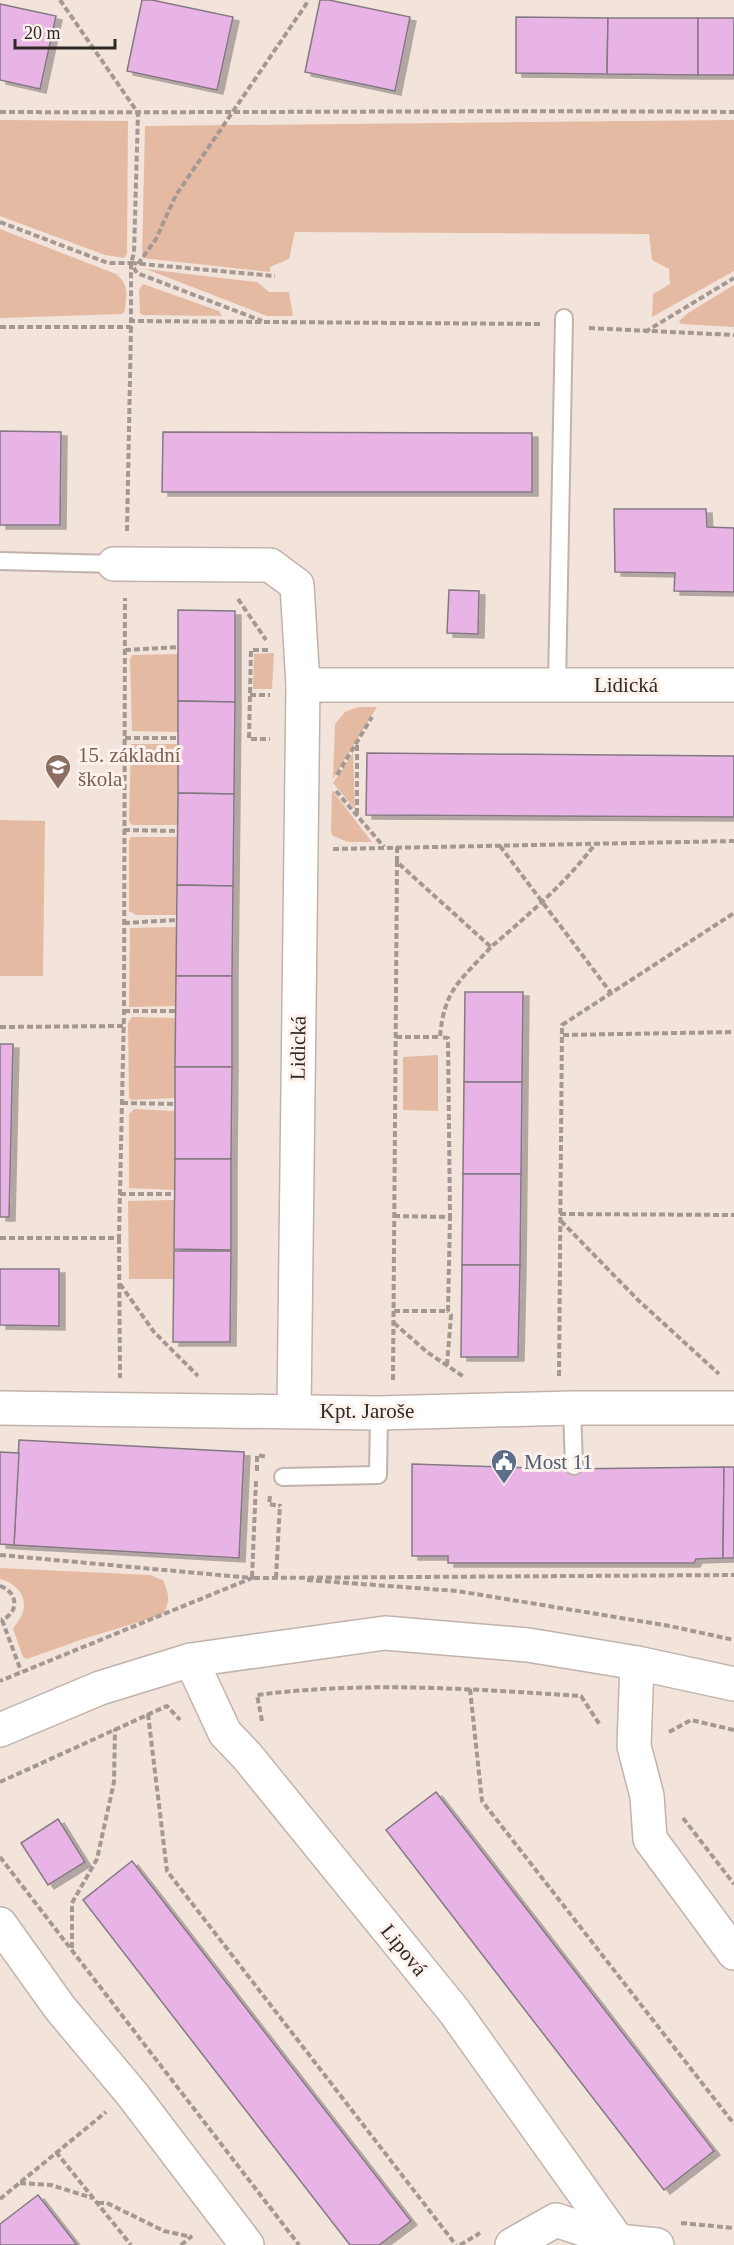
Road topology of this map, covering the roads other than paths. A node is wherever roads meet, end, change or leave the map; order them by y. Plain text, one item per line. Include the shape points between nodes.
1 (564, 322) road end
2 (0, 561) edge
3 (121, 564) joint
4 (303, 685) junction
5 (557, 685) junction
6 (734, 685) edge
7 (730, 1393) edge
8 (386, 1400) junction
9 (0, 1408) edge
10 (572, 1408) junction
11 (294, 1411) junction
12 (574, 1466) dead end
13 (283, 1477) road end
14 (191, 1660) junction
15 (637, 1663) junction
16 (734, 1684) edge
17 (0, 1730) edge
18 (0, 1924) edge
19 (734, 1953) edge
20 (618, 2241) junction
21 (247, 2245) edge
22 (512, 2245) edge
23 (657, 2245) edge

1 - 5 lane
2 - 3 lane
3 - 4 street, Lidická via 270,565 297,585
4 - 5 street, Lidická
4 - 11 street, Lidická
5 - 6 street, Lidická
7 - 10 street, Kpt. Jaroše
8 - 10 street, Kpt. Jaroše
8 - 11 street, Kpt. Jaroše
8 - 13 lane via 378,1475
9 - 11 street, Kpt. Jaroše
10 - 12 lane
14 - 15 street via 385,1634 528,1645
14 - 17 street via 100,1688
14 - 20 street, Lipová via 225,1733 454,2011
15 - 16 street
15 - 19 street via 634,1746 646,1796 650,1839
18 - 21 street via 60,2008 132,2094
20 - 22 street via 556,2220
20 - 23 street

